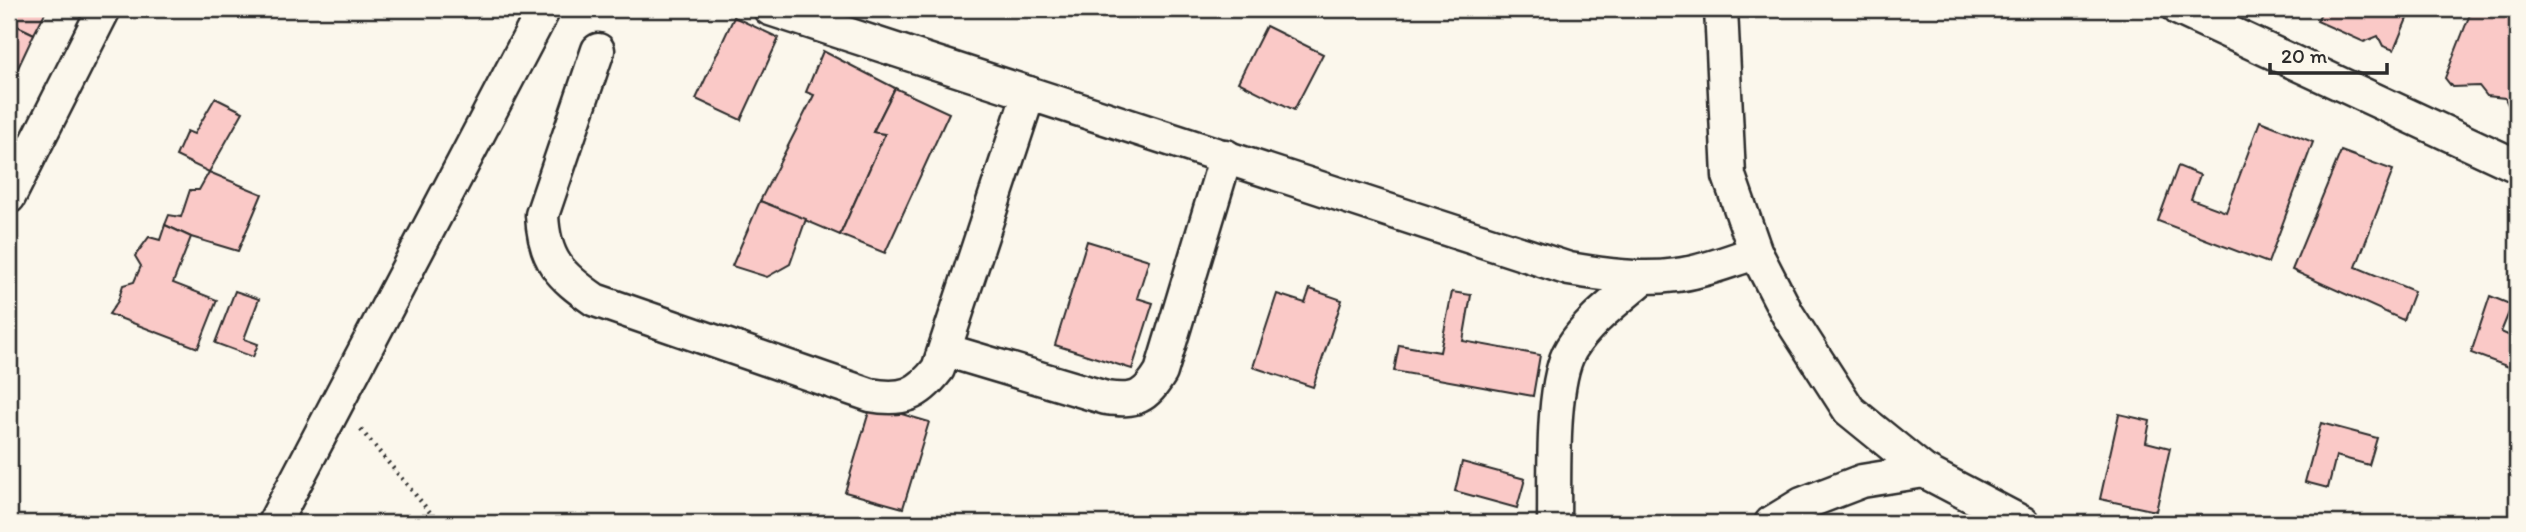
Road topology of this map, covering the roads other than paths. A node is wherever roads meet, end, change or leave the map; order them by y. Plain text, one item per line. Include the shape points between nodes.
1 (104, 9) edge
2 (544, 9) edge
3 (770, 9) edge
4 (1721, 9) edge
5 (2179, 9) edge
6 (598, 50) dead end
7 (1028, 93) junction
8 (1226, 156) junction
9 (2517, 166) edge
10 (9, 197) edge
11 (1756, 253) junction
12 (1643, 278) junction
13 (945, 350) junction
14 (1924, 471) junction
15 (274, 523) edge
16 (1554, 523) edge
17 (1771, 523) edge
18 (2023, 523) edge

1 - 10 street
2 - 15 street
3 - 7 street
4 - 11 street via 1729,176
5 - 9 street
6 - 13 street via 542,215 543,240 570,283 595,300 890,399 909,395 926,384
7 - 8 street
7 - 13 street
8 - 12 street via 1569,269
8 - 13 street via 1161,372 1149,391 1128,401 1106,398
11 - 12 street via 1680,275
11 - 14 street via 1788,315 1849,410
12 - 16 street via 1588,327 1570,349 1560,376
14 - 17 street via 1862,481 1802,504
14 - 18 street

